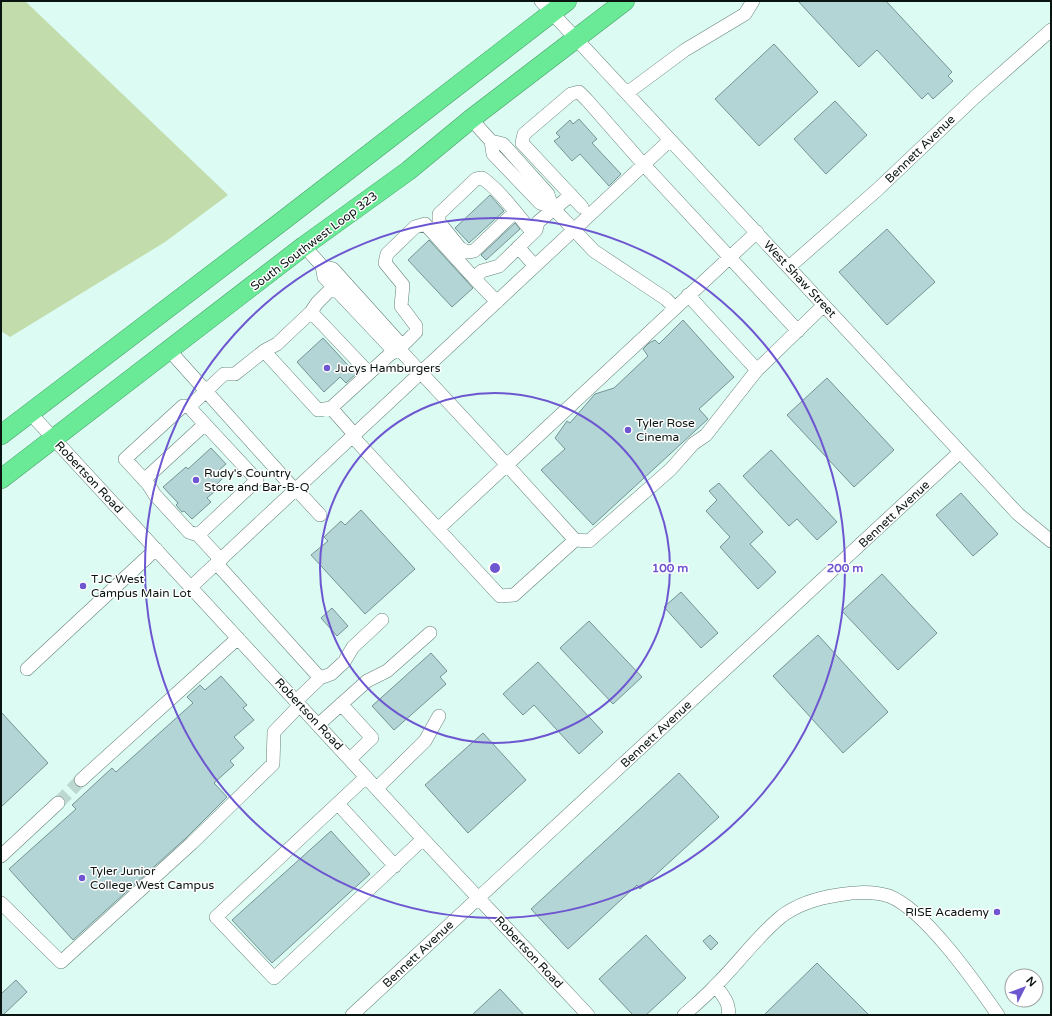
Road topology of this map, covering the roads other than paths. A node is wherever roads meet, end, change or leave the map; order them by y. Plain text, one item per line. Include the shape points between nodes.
1 (567, 1) edge
2 (625, 1) edge
3 (753, 1) edge
4 (546, 7) edge
5 (1051, 30) edge
6 (576, 38) junction
7 (627, 93) junction
8 (471, 119) junction
9 (670, 140) junction
10 (644, 165) junction
11 (571, 195) junction
12 (582, 207) dead end
13 (553, 208) junction
14 (515, 212) junction
15 (574, 230) junction
16 (757, 232) junction
17 (533, 233) junction
18 (304, 246) junction
19 (518, 247) junction
20 (730, 257) junction
21 (322, 266) junction
22 (535, 266) junction
23 (789, 268) junction
24 (474, 278) junction
25 (333, 287) junction
26 (688, 295) junction
27 (497, 302) junction
28 (824, 305) junction
29 (675, 308) junction
30 (311, 312) junction
31 (798, 331) junction
32 (399, 349) junction
33 (168, 350) junction
34 (264, 351) junction
35 (758, 370) junction
36 (421, 372) junction
37 (369, 373) junction
38 (206, 391) junction
39 (189, 407) junction
40 (331, 408) junction
41 (30, 413) junction
42 (205, 424) junction
43 (1, 435) edge
44 (353, 435) junction
45 (54, 439) junction
46 (960, 452) junction
47 (506, 464) junction
48 (273, 465) junction
49 (1, 479) edge
50 (257, 480) junction
51 (146, 482) junction
52 (296, 490) junction
53 (320, 516) dead end
54 (438, 529) junction
55 (194, 533) junction
56 (575, 540) junction
57 (1051, 541) edge
58 (156, 549) junction
59 (219, 562) junction
60 (191, 587) junction
61 (382, 620) dead end
62 (430, 633) dead end
63 (238, 638) junction
64 (27, 669) dead end
65 (320, 678) junction
66 (298, 703) junction
67 (341, 704) junction
68 (439, 716) dead end
69 (318, 725) junction
70 (350, 759) junction
71 (366, 777) junction
72 (81, 780) tunnel mouth
73 (377, 788) junction
74 (58, 803) tunnel mouth
75 (338, 804) junction
76 (423, 839) junction
77 (1, 856) edge
78 (395, 866) junction
79 (479, 898) junction
80 (1, 903) edge
81 (716, 986) junction
82 (686, 1014) edge
83 (352, 1015) edge
84 (588, 1015) edge
85 (728, 1015) edge
86 (998, 1015) edge

1 - 4 highway
2 - 6 highway, South Southwest Loop 323
3 - 7 street via 745,14 685,50
4 - 6 street, West Shaw Street
4 - 41 highway via 291,214
5 - 23 street, Bennett Avenue
6 - 7 street, West Shaw Street
6 - 8 highway, South Southwest Loop 323
7 - 9 street, West Shaw Street
8 - 13 street via 490,141 493,154 540,203
8 - 18 highway, South Southwest Loop 323 via 408,171
9 - 10 street
9 - 16 street, West Shaw Street
10 - 11 street via 579,92 571,94 524,134 522,143
10 - 15 street
10 - 20 street
11 - 12 street
11 - 13 street
13 - 15 street
13 - 17 street via 538,222
14 - 14 street via 482,178 476,179 438,214 439,222 460,248 467,252 474,251
14 - 17 street
15 - 22 street
15 - 29 street via 602,258 666,299
16 - 20 street
16 - 23 street, West Shaw Street
17 - 19 street
18 - 21 street
18 - 33 highway, South Southwest Loop 323
19 - 22 street
19 - 24 street via 499,266 482,271
20 - 26 street
20 - 31 street
21 - 25 street via 324,277
21 - 32 street via 333,269 396,340
22 - 27 street
23 - 28 street, West Shaw Street
24 - 27 street
24 - 32 street via 425,224 416,227 387,254 385,263 403,285 401,306 416,326 416,332
25 - 30 street
25 - 32 street via 391,348
26 - 29 street
26 - 35 street
27 - 36 street
28 - 31 street
28 - 46 street, West Shaw Street
29 - 47 street
30 - 34 street via 277,344
30 - 37 street
31 - 35 street
32 - 36 street
32 - 37 street
33 - 38 street
33 - 45 highway, South Southwest Loop 323
34 - 38 street via 235,374 224,374
34 - 40 street via 318,410
35 - 56 street via 706,435 693,444 671,469 589,541
36 - 44 street
36 - 47 street
37 - 40 street
38 - 39 street
38 - 48 street
39 - 42 street
39 - 51 street via 183,406 125,459
40 - 44 street
41 - 43 highway
41 - 45 street, Robertson Road
42 - 50 street
42 - 51 street
44 - 52 street
44 - 54 street
45 - 49 highway, South Southwest Loop 323
45 - 58 street, Robertson Road
46 - 57 street, West Shaw Street via 1018,514
46 - 79 street, Bennett Avenue
47 - 54 street
47 - 56 street
48 - 50 street
48 - 52 street
50 - 55 street
51 - 55 street via 155,495
52 - 53 street
52 - 59 street
54 - 56 street via 500,596 514,595
55 - 59 street
58 - 60 street, Robertson Road
58 - 64 street
59 - 60 street
59 - 65 street
60 - 63 street, Robertson Road
61 - 65 street via 353,647 344,662 331,674
62 - 67 street via 387,671 367,681
63 - 66 street, Robertson Road
63 - 72 street
65 - 66 street
66 - 69 street, Robertson Road
66 - 80 street via 274,732 273,764 192,843 61,962
67 - 69 street
67 - 70 street via 372,738
68 - 73 street via 425,741
69 - 70 street, Robertson Road
70 - 71 street, Robertson Road
71 - 73 street, Robertson Road
71 - 75 street
73 - 76 street, Robertson Road
74 - 77 street
75 - 78 street
75 - 78 street via 216,917 274,978
76 - 78 street
76 - 79 street, Robertson Road
79 - 83 street, Bennett Avenue
79 - 84 street, Robertson Road
81 - 82 street
81 - 85 street via 728,1005
81 - 86 street via 782,916 798,906 825,897 871,893 902,902 913,911 960,964

